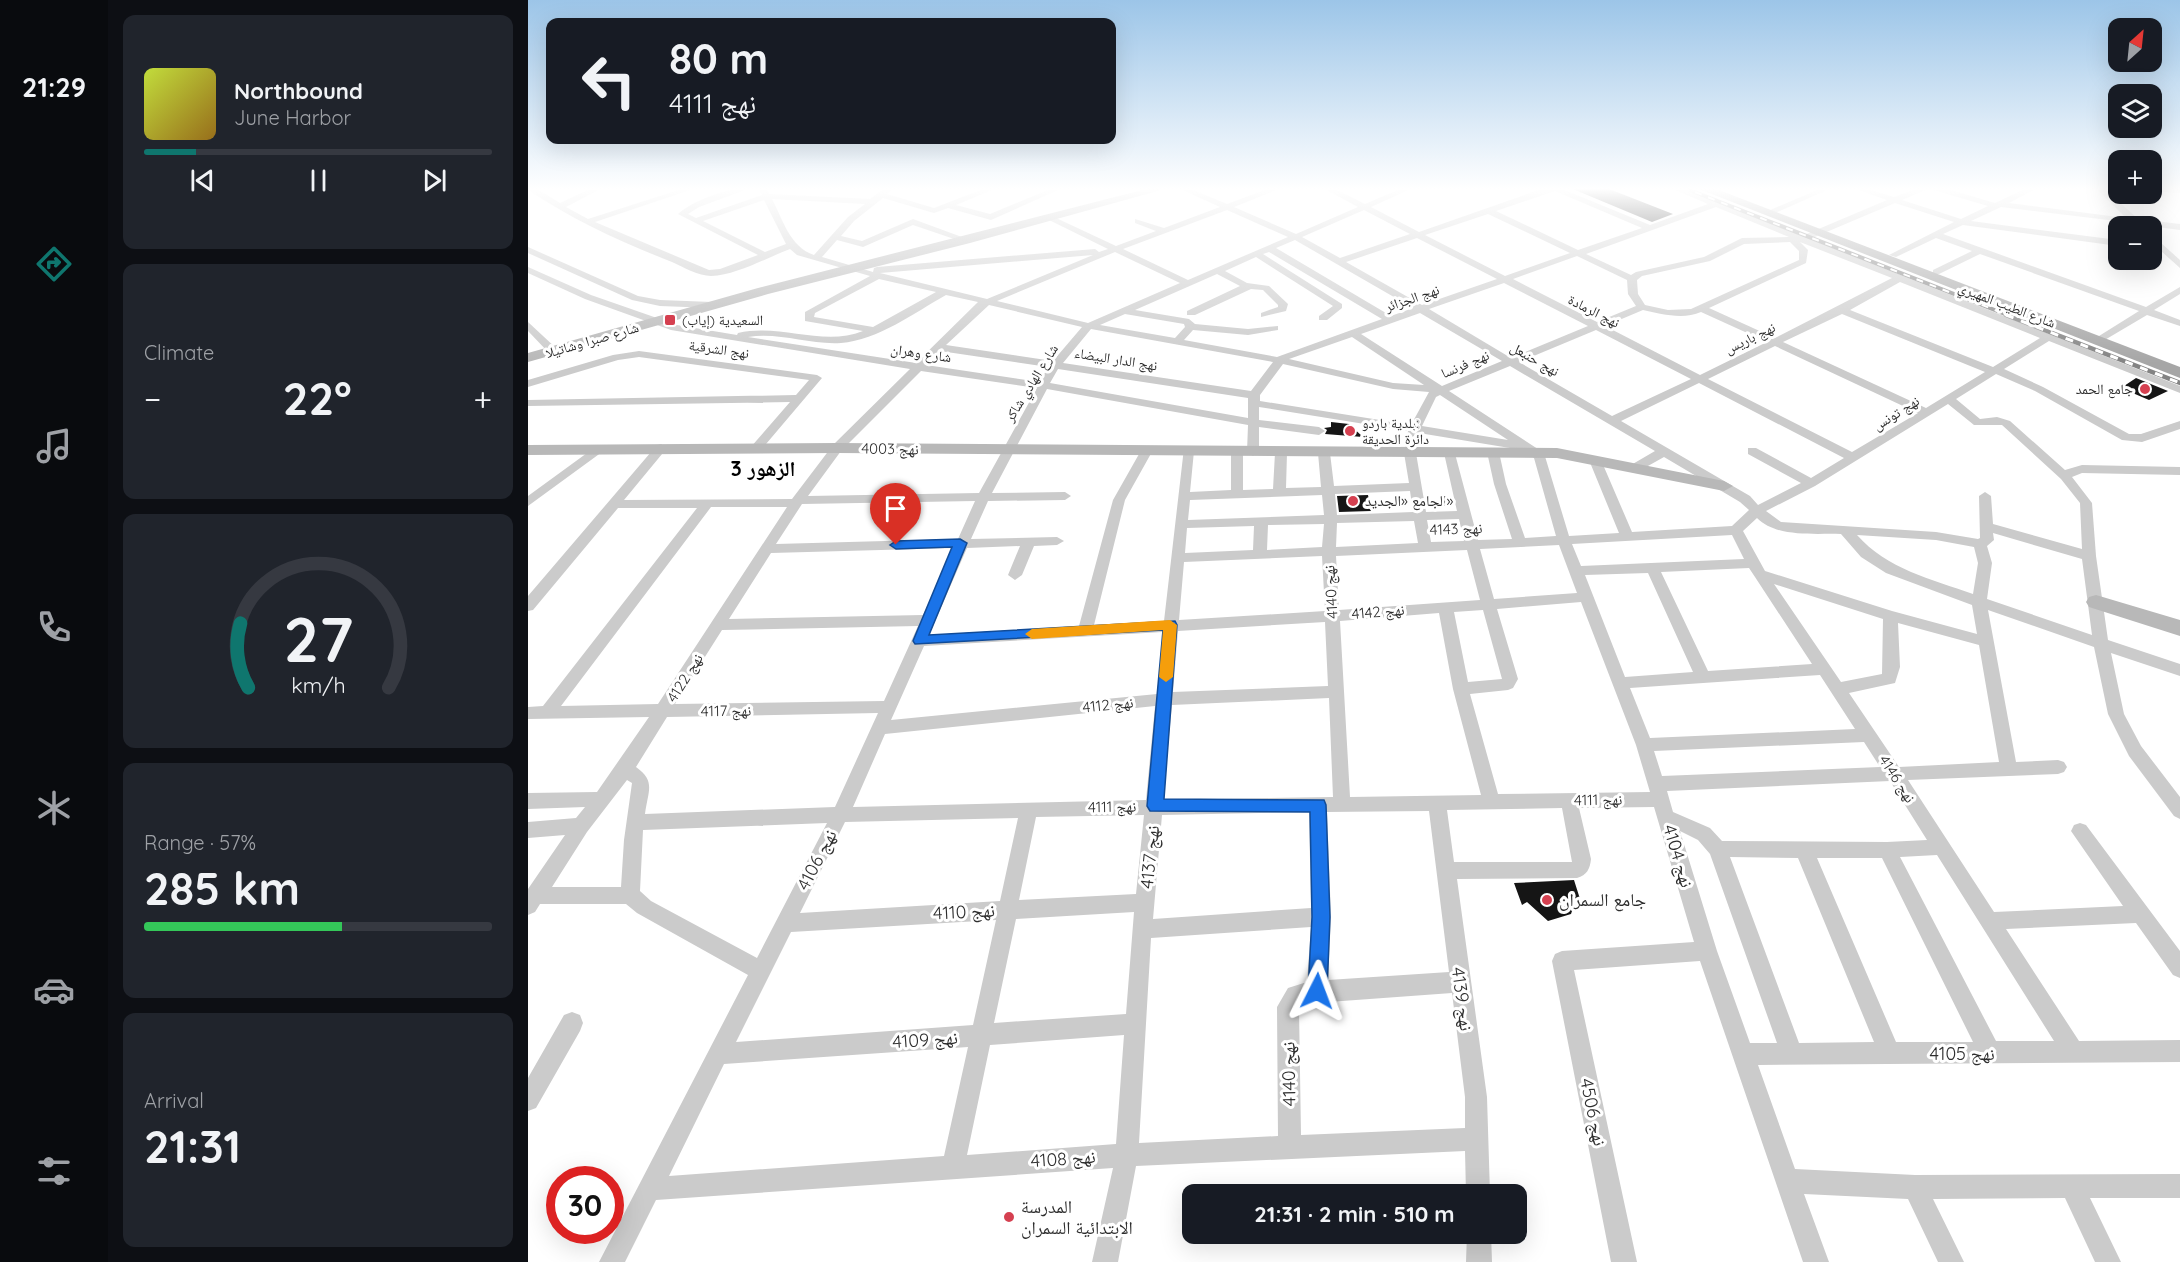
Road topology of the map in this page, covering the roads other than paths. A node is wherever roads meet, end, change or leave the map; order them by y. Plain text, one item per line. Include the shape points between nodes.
1 (644, 246) edge
2 (747, 246) edge
3 (789, 246) edge
4 (792, 246) edge
5 (827, 246) edge
6 (943, 246) edge
7 (1107, 246) edge
8 (1125, 246) edge
9 (1277, 246) edge
10 (1312, 246) edge
11 (1384, 246) edge
12 (1438, 246) edge
13 (1563, 246) edge
14 (1594, 246) edge
15 (1733, 246) edge
16 (1802, 246) edge
17 (1814, 246) edge
18 (1860, 246) edge
19 (1866, 246) edge
20 (1913, 246) edge
21 (1966, 246) edge
22 (1271, 249) junction
23 (528, 250) edge
24 (1115, 250) junction
25 (2164, 250) edge
26 (1979, 251) junction
27 (1576, 252) junction
28 (765, 255) junction
29 (1258, 255) junction
30 (1893, 255) junction
31 (816, 258) junction
32 (1339, 261) junction
33 (2180, 265) edge
34 (851, 269) junction
35 (528, 270) edge
36 (1219, 271) junction
37 (865, 272) junction
38 (1936, 272) junction
39 (879, 275) junction
40 (1900, 278) junction
41 (1632, 279) junction
42 (1503, 280) junction
43 (1188, 283) junction
44 (1249, 286) junction
45 (2180, 290) edge
46 (944, 292) junction
47 (985, 301) junction
48 (712, 305) junction
49 (1642, 307) junction
50 (1420, 309) junction
51 (1701, 309) junction
52 (1842, 310) junction
53 (1125, 311) junction
54 (2148, 312) junction
55 (1191, 313) dead end
56 (1265, 315) dead end
57 (1323, 318) dead end
58 (1390, 320) junction
59 (656, 321) junction
60 (2180, 323) edge
61 (528, 325) edge
62 (1089, 326) junction
63 (1190, 327) junction
64 (1594, 327) junction
65 (1274, 328) dead end
66 (875, 330) junction
67 (1353, 333) junction
68 (2049, 337) junction
69 (2103, 338) junction
70 (730, 339) junction
71 (1177, 342) junction
72 (1774, 343) junction
73 (938, 347) junction
74 (553, 351) junction
75 (528, 358) edge
76 (1278, 360) junction
77 (1509, 362) junction
78 (1054, 365) junction
79 (2180, 367) edge
80 (917, 368) junction
81 (1994, 371) junction
82 (2180, 373) edge
83 (1698, 380) junction
84 (528, 384) edge
85 (1042, 387) junction
86 (2180, 390) edge
87 (1437, 391) junction
88 (801, 398) junction
89 (1254, 399) junction
90 (1949, 399) junction
91 (528, 403) edge
92 (1926, 412) junction
93 (1612, 421) junction
94 (1254, 423) junction
95 (2180, 425) edge
96 (1319, 430) dead end
97 (1414, 430) junction
98 (661, 448) junction
99 (756, 448) junction
100 (837, 448) junction
101 (598, 449) junction
102 (528, 450) edge
103 (1006, 450) junction
104 (1147, 450) junction
105 (1534, 450) junction
106 (1188, 451) junction
107 (1245, 452) junction
108 (1493, 452) junction
109 (1663, 452) junction
110 (1752, 452) dead end
111 (1281, 453) junction
112 (1324, 453) junction
113 (1410, 453) junction
114 (1450, 453) junction
115 (1852, 457) junction
116 (1595, 460) junction
117 (1635, 468) junction
118 (2180, 471) edge
119 (2065, 476) junction
120 (1811, 483) junction
121 (1724, 486) junction
122 (1416, 487) junction
123 (1326, 490) junction
124 (1279, 492) junction
125 (1237, 494) junction
126 (1065, 496) dead end
127 (1184, 496) junction
128 (1985, 496) dead end
129 (982, 498) junction
130 (798, 501) junction
131 (528, 502) edge
132 (615, 504) junction
133 (707, 504) junction
134 (1756, 511) junction
135 (1465, 515) junction
136 (1421, 516) junction
137 (1331, 518) junction
138 (1261, 521) junction
139 (1181, 524) junction
140 (1987, 527) junction
141 (1736, 530) junction
142 (1846, 531) junction
143 (1627, 536) junction
144 (1057, 541) dead end
145 (1564, 541) junction
146 (1029, 542) junction
147 (960, 543) junction
148 (1520, 543) junction
149 (1980, 544) junction
150 (1472, 545) junction
151 (1425, 547) junction
152 (767, 549) junction
153 (1329, 551) junction
154 (1260, 554) junction
155 (2089, 556) junction
156 (1178, 558) junction
157 (1653, 569) junction
158 (1756, 569) junction
159 (1578, 572) junction
160 (1015, 574) dead end
161 (1586, 597) junction
162 (1979, 602) junction
163 (1490, 603) junction
164 (2096, 603) junction
165 (528, 606) edge
166 (1445, 606) junction
167 (1333, 616) junction
168 (1890, 616) junction
169 (928, 620) junction
170 (718, 625) junction
171 (1170, 625) junction
172 (2180, 628) edge
173 (1084, 631) junction
174 (920, 641) junction
175 (1984, 641) junction
176 (2102, 644) junction
177 (1823, 669) junction
178 (2180, 670) edge
179 (1704, 679) junction
180 (1620, 683) junction
181 (1461, 688) junction
182 (1837, 689) junction
183 (1337, 692) junction
184 (1164, 699) junction
185 (888, 707) junction
186 (547, 712) junction
187 (663, 712) junction
188 (528, 713) edge
189 (879, 728) junction
190 (1868, 735) junction
191 (1644, 745) junction
192 (2058, 767) dead end
193 (625, 769) junction
194 (2009, 770) junction
195 (1895, 775) junction
196 (601, 799) junction
197 (1661, 800) junction
198 (528, 801) edge
199 (1569, 801) junction
200 (1492, 802) junction
201 (1342, 803) junction
202 (1437, 804) junction
203 (1318, 805) junction
204 (1155, 806) junction
205 (1029, 809) junction
206 (2180, 811) edge
207 (841, 813) junction
208 (636, 822) junction
209 (581, 826) junction
210 (528, 830) edge
211 (2080, 831) dead end
212 (1939, 847) junction
213 (1718, 849) junction
214 (1804, 849) junction
215 (1887, 849) junction
216 (1445, 871) junction
217 (630, 895) junction
218 (531, 900) edge
219 (1145, 902) junction
220 (1007, 910) junction
221 (2141, 914) junction
222 (1321, 917) junction
223 (1989, 921) junction
224 (784, 923) junction
225 (1142, 929) junction
226 (1707, 951) junction
227 (2180, 968) edge
228 (759, 970) junction
229 (1460, 982) junction
230 (1317, 991) junction
231 (572, 1023) dead end
232 (1134, 1024) junction
233 (981, 1036) junction
234 (2073, 1051) junction
235 (2180, 1051) edge
236 (717, 1054) junction
237 (1744, 1054) junction
238 (1792, 1054) junction
239 (1890, 1054) junction
240 (1991, 1054) junction
241 (528, 1100) edge
242 (1477, 1139) junction
243 (1290, 1148) junction
244 (1127, 1155) junction
245 (953, 1167) junction
246 (1789, 1181) junction
247 (1478, 1184) edge
248 (2180, 1186) edge
249 (1915, 1187) junction
250 (2072, 1187) junction
251 (648, 1188) junction
252 (1479, 1244) edge
253 (612, 1262) edge
254 (1105, 1262) edge
255 (1479, 1262) edge
256 (1624, 1262) edge
257 (1816, 1262) edge
258 (1951, 1262) edge
259 (2108, 1262) edge

1 - 28 street via 708,273 722,272
2 - 28 street
3 - 28 street
4 - 31 street
5 - 31 street
6 - 34 street, شارع صبرا وشاتيلا
7 - 24 street
8 - 24 street
9 - 22 street, شارع الهادي شاكر
10 - 32 street, نهج حنبعل
11 - 32 street
12 - 42 street, نهج الرمادة
13 - 27 street
14 - 27 street, نهج الجزائر
15 - 41 street via 1707,260 1644,272
16 - 51 street via 1803,261 1797,266 1765,277
17 - 40 street
18 - 82 main road, شارع الطيب المهيري
19 - 30 main road, شارع الطيب المهيري
20 - 30 street
21 - 26 street
22 - 29 street, شارع الهادي شاكر
22 - 58 street
23 - 48 street via 634,298
24 - 37 street
24 - 43 street
24 - 47 street
25 - 33 street
26 - 38 street
26 - 54 street
27 - 41 street
27 - 42 street, نهج الجزائر
29 - 36 street, شارع الهادي شاكر
29 - 57 street via 1340,306
30 - 38 main road, شارع الطيب المهيري
31 - 34 street
32 - 50 street, نهج حنبعل
34 - 37 street
34 - 48 street, شارع صبرا وشاتيلا
35 - 59 street, شارع وهران
36 - 43 street, شارع الهادي شاكر
36 - 44 street
37 - 39 street
38 - 69 main road, شارع الطيب المهيري
39 - 46 street
39 - 66 street via 807,316 813,321
40 - 52 street, نهج باريس
40 - 68 street
41 - 49 street via 1632,292
42 - 50 street, نهج الجزائر
42 - 64 street, نهج الرمادة
43 - 53 street, شارع الهادي شاكر
44 - 55 street
44 - 56 street via 1266,288 1283,304 1283,309
45 - 54 street
46 - 47 street
46 - 66 street
47 - 62 street
47 - 73 street, نهج 4122
48 - 59 street, شارع صبرا وشاتيلا
49 - 51 street via 1675,314
49 - 64 street, نهج فرنسا
50 - 58 street, نهج الجزائر
50 - 77 street, نهج حنبعل
51 - 72 street
52 - 72 street, نهج باريس
52 - 81 street
53 - 62 street, شارع الهادي شاكر
53 - 63 street via 1184,320
54 - 60 street
54 - 69 street
58 - 67 street, نهج الجزائر
59 - 70 street, شارع وهران
59 - 74 street, شارع صبرا وشاتيلا
61 - 74 street
62 - 71 street
62 - 78 street, شارع الهادي شاكر
63 - 65 street via 1248,332
63 - 71 street
64 - 77 street, نهج فرنسا
64 - 83 street, نهج الرمادة
66 - 70 street via 846,341 769,332
67 - 76 street, نهج الجزائر
67 - 87 street
68 - 81 street, نهج تونس
68 - 86 street
69 - 79 main road, شارع الطيب المهيري
70 - 80 street, شارع وهران
71 - 76 street
72 - 83 street, نهج باريس
72 - 92 street
73 - 78 street, نهج الدار البيضاء
73 - 80 street, نهج 4122
74 - 75 street, شارع صبرا وشاتيلا
76 - 87 street via 1393,386
76 - 89 street
77 - 87 street, نهج فرنسا
77 - 93 street, نهج حنبعل
78 - 85 street, شارع الهادي شاكر
78 - 89 street, نهج الدار البيضاء
80 - 85 street, شارع وهران
80 - 100 street, نهج 4122
81 - 90 street, نهج تونس
81 - 95 street via 2039,389 2126,437 2142,438
83 - 93 street, نهج باريس
83 - 115 street, نهج الرمادة
84 - 88 street, نهج الشرقية via 639,354 817,378
85 - 94 street, شارع وهران
85 - 103 street, شارع الهادي شاكر
87 - 97 street via 1428,398
87 - 105 street
88 - 91 street
88 - 99 street, نهج الشرقية
89 - 94 street
89 - 97 street, نهج الدار البيضاء
90 - 92 street, نهج تونس
90 - 119 street via 1978,423 2006,423
92 - 115 street, نهج تونس
93 - 109 street, نهج حنبعل
94 - 96 street, شارع وهران
94 - 107 street
97 - 105 street, نهج الدار البيضاء
97 - 113 street
98 - 99 street, نهج 4003
98 - 101 street, نهج 4003
98 - 132 street
99 - 100 street, نهج 4003
100 - 103 street, نهج 4003
100 - 130 street, نهج 4122
101 - 102 street, نهج 4003
101 - 131 street
103 - 104 street, نهج 4003
103 - 129 street, نهج 4106
104 - 106 street, نهج 4003
104 - 173 street via 1119,500
105 - 108 street, نهج 4003
105 - 116 street, نهج 4003
105 - 145 street, نهج 4104
106 - 107 street, نهج 4003
106 - 127 street, نهج 4137
107 - 111 street, نهج 4003
107 - 125 street
108 - 114 street, نهج 4003
108 - 148 street
109 - 117 street
109 - 121 street, نهج حنبعل
110 - 120 street
111 - 112 street, نهج 4003
111 - 124 street
112 - 113 street, نهج 4003
112 - 123 street, نهج 4140
113 - 114 street, نهج 4003
113 - 122 street
114 - 135 street
115 - 120 street, نهج تونس
116 - 117 street, نهج 4003
116 - 143 street
117 - 121 street, نهج 4003
118 - 119 street via 2082,469
119 - 155 street via 2086,503
120 - 134 street, نهج تونس
121 - 134 street, نهج حنبعل
122 - 123 street
122 - 136 street
123 - 124 street
123 - 137 street, نهج 4140
124 - 125 street
125 - 127 street
126 - 129 street
127 - 139 street, نهج 4137
128 - 140 street
129 - 130 street
129 - 147 street, نهج 4106
130 - 133 street
130 - 152 street, نهج 4122
132 - 133 street
132 - 165 street
133 - 186 street
134 - 141 street
134 - 142 street, نهج حنبعل via 1785,528
135 - 136 street
135 - 150 street
136 - 137 street
136 - 151 street
137 - 138 street
137 - 153 street, نهج 4140
138 - 139 street
138 - 154 street
139 - 156 street, نهج 4137
140 - 149 street via 1986,542
140 - 155 street
141 - 143 street, نهج 4143
141 - 158 street, نهج 4146
142 - 149 street, نهج حنبعل via 1936,536
142 - 162 street via 1866,554 1891,570
143 - 145 street, نهج 4143
144 - 146 street
145 - 148 street, نهج 4143
145 - 159 street, نهج 4104
146 - 147 street
146 - 160 street
147 - 152 street
147 - 169 street, نهج 4106
148 - 150 street, نهج 4143
149 - 162 street via 1984,563
150 - 151 street, نهج 4143
150 - 163 street
151 - 153 street, نهج 4143
152 - 170 street, نهج 4122
153 - 154 street, نهج 4143
153 - 167 street, نهج 4140
154 - 156 street, نهج 4143
155 - 164 street
156 - 171 street, نهج 4137
157 - 158 street
157 - 159 street
157 - 179 street
158 - 168 street
158 - 177 street, نهج 4146
159 - 161 street, نهج 4104
161 - 163 street, نهج 4142
161 - 180 street, نهج 4104
162 - 175 street
162 - 176 street
163 - 166 street, نهج 4142
163 - 181 street via 1509,682 1502,686
164 - 172 street
164 - 176 street
166 - 167 street, نهج 4142
166 - 181 street
167 - 171 street, نهج 4142
167 - 183 street, نهج 4140
168 - 175 street
168 - 182 street via 1889,679
169 - 170 street
169 - 174 street, نهج 4106
170 - 187 street, نهج 4122
171 - 173 street, نهج 4142
171 - 184 street, نهج 4137
173 - 174 street, نهج 4142
174 - 185 street, نهج 4106
175 - 194 street
176 - 178 street
176 - 206 street via 2110,692 2122,730
177 - 179 street
177 - 182 street, نهج 4146
179 - 180 street
180 - 191 street, نهج 4104
181 - 200 street
182 - 190 street, نهج 4146
183 - 184 street, نهج 4112
183 - 201 street, نهج 4140
184 - 189 street, نهج 4112
184 - 204 street, نهج 4137
185 - 187 street, نهج 4117
185 - 189 street, نهج 4106
186 - 187 street, نهج 4117
186 - 188 street, نهج 4117
187 - 193 street, نهج 4122
189 - 207 street, نهج 4106
190 - 191 street
190 - 195 street, نهج 4146
191 - 197 street, نهج 4104
192 - 194 street, نهج 4111
193 - 196 street, نهج 4122
193 - 208 street via 641,780
194 - 195 street, نهج 4111
195 - 197 street, نهج 4111
195 - 212 street, نهج 4146
196 - 198 street
196 - 209 street, نهج 4122
197 - 199 street, نهج 4111
197 - 213 street
197 - 226 street, نهج 4104
199 - 200 street, نهج 4111
199 - 216 street via 1582,859 1577,870
200 - 202 street, نهج 4111
201 - 202 street, نهج 4111
201 - 203 street, نهج 4111
202 - 216 street, نهج 4139
203 - 204 street, نهج 4111
203 - 222 street
204 - 205 street, نهج 4111
204 - 219 street, نهج 4137
205 - 207 street, نهج 4111
205 - 220 street
207 - 208 street, نهج 4111
207 - 224 street, نهج 4106
208 - 217 street
209 - 210 street
209 - 218 street, نهج 4122
211 - 221 street
212 - 215 street
212 - 223 street, نهج 4146
213 - 214 street
213 - 238 street
214 - 215 street
214 - 239 street
215 - 240 street
216 - 229 street, نهج 4139
217 - 218 street
217 - 228 street via 644,907
219 - 220 street, نهج 4110
219 - 225 street, نهج 4137
220 - 224 street, نهج 4110
220 - 233 street
221 - 223 street
221 - 227 street
222 - 225 street
222 - 230 street
223 - 234 street, نهج 4146
224 - 228 street, نهج 4106
225 - 232 street, نهج 4137
226 - 237 street, نهج 4104
226 - 256 street, نهج 4506 via 1562,961
228 - 236 street, نهج 4106
229 - 230 street, نهج 4140
229 - 242 street, نهج 4139 via 1476,1098
230 - 243 street, نهج 4140 via 1295,995 1288,1007
231 - 241 street
232 - 233 street, نهج 4109
232 - 244 street, نهج 4137
233 - 236 street, نهج 4109
233 - 245 street
234 - 235 street, نهج 4105
234 - 240 street, نهج 4105
236 - 251 street, نهج 4106
237 - 238 street, نهج 4105
237 - 246 street, نهج 4104
238 - 239 street, نهج 4105
239 - 240 street, نهج 4105
242 - 243 street, نهج 4108
242 - 247 street, نهج 4139
243 - 244 street, نهج 4108
244 - 245 street, نهج 4108
244 - 254 street, نهج 4137
245 - 251 street, نهج 4108
246 - 249 street
246 - 257 street, نهج 4104
248 - 250 street
249 - 250 street
249 - 258 street
250 - 259 street
251 - 253 street, نهج 4106
252 - 255 street

